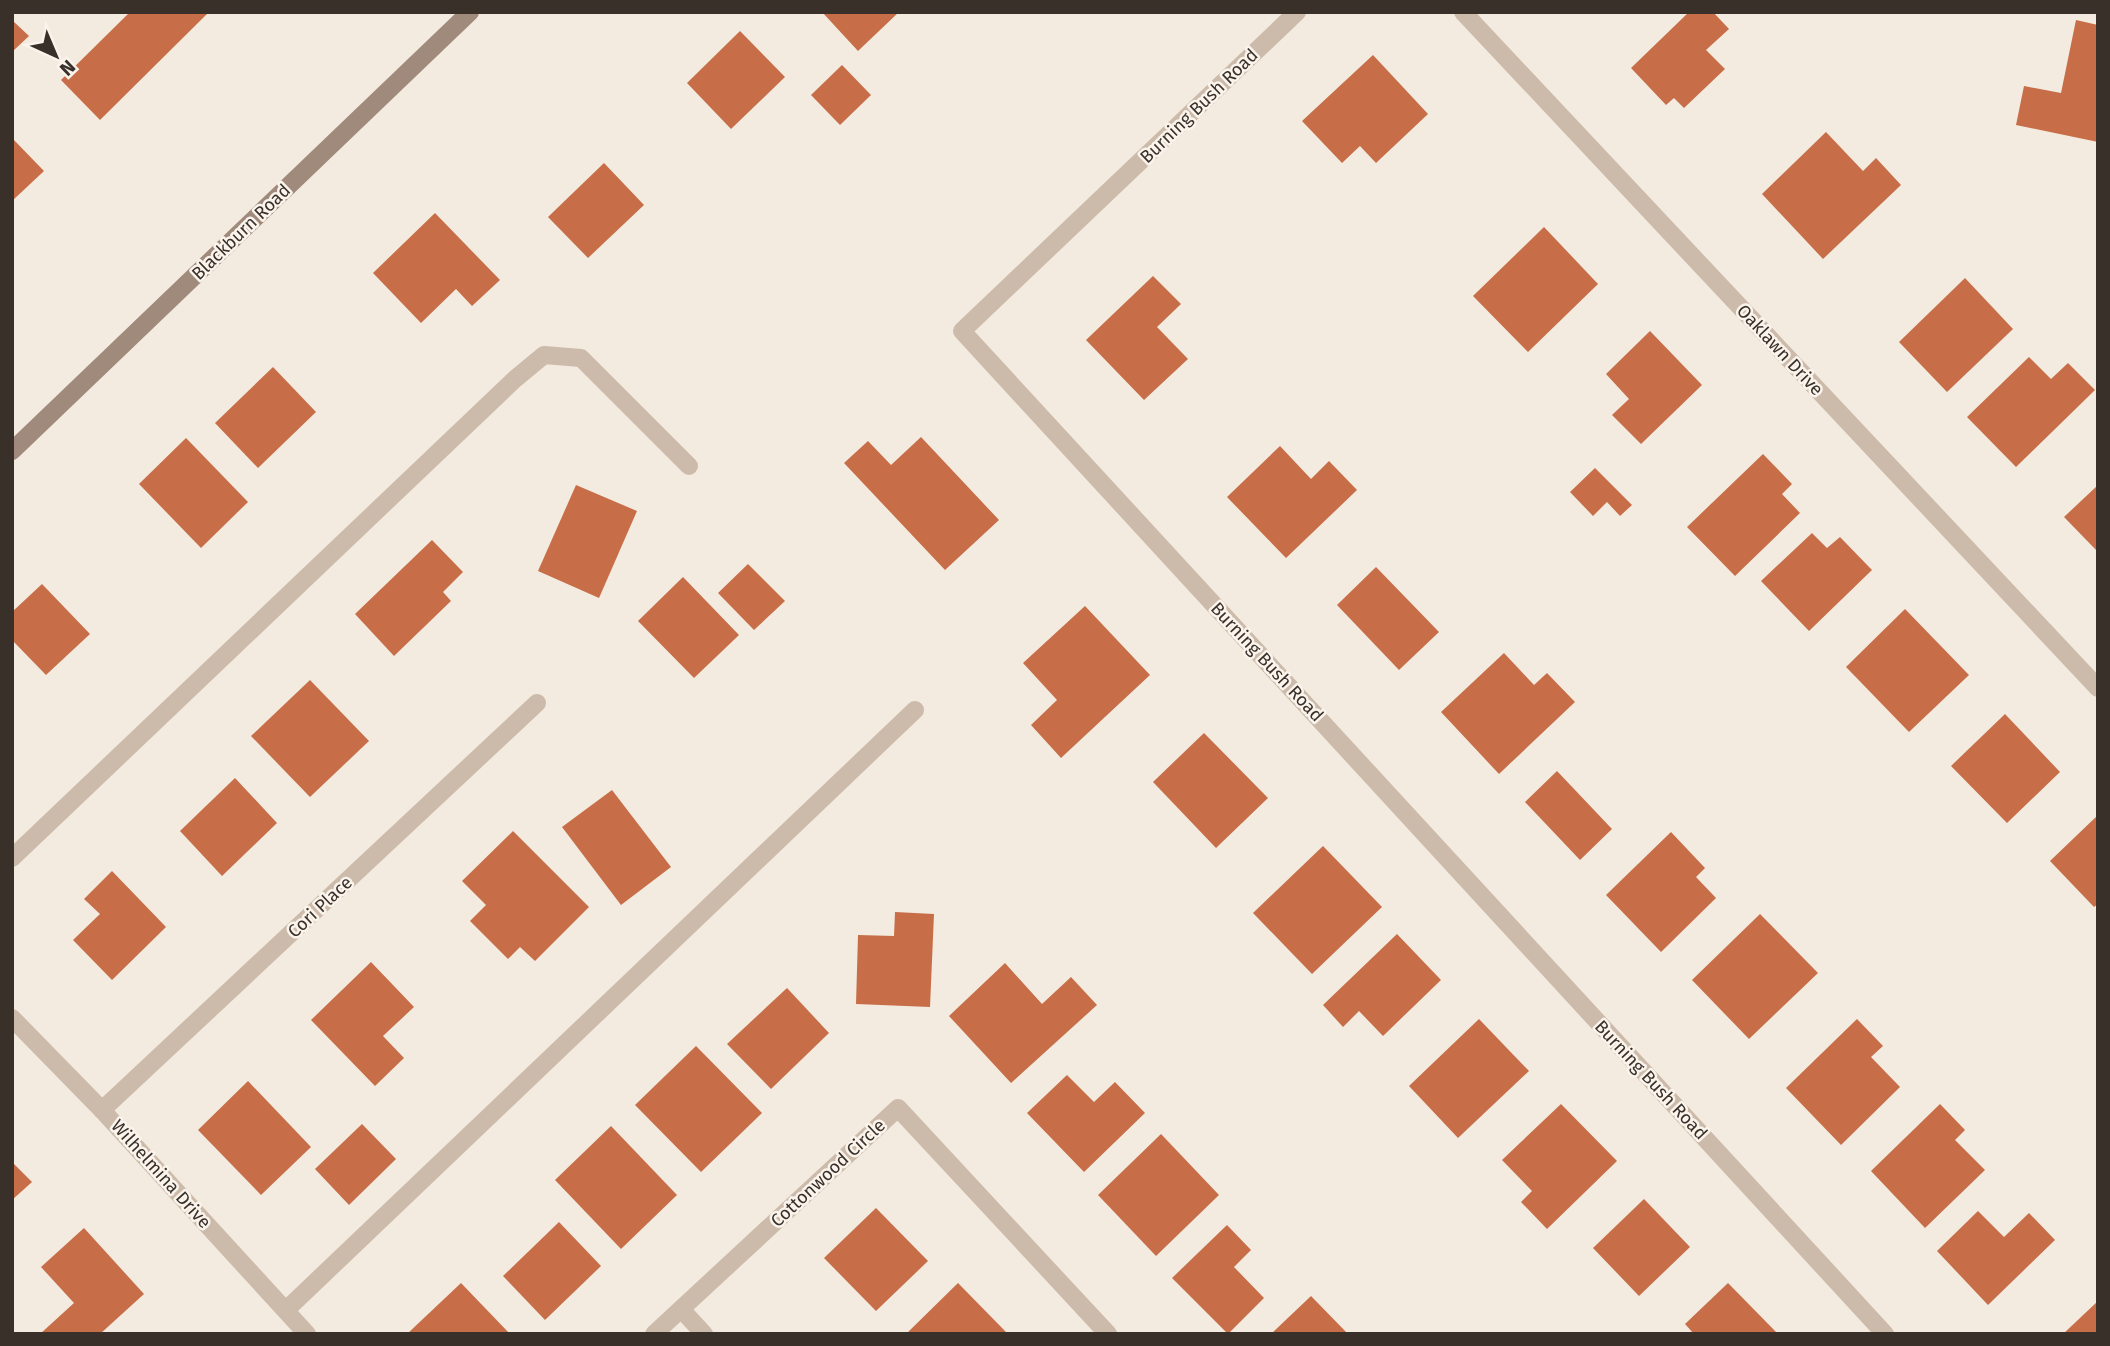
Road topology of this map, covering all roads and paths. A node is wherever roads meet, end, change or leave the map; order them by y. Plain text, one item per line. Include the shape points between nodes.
1 (470, 12) edge
2 (1297, 12) edge
3 (1463, 12) edge
4 (12, 451) edge
5 (690, 466) dead end
6 (2098, 688) edge
7 (537, 703) dead end
8 (915, 710) dead end
9 (12, 858) edge
10 (12, 1018) edge
11 (102, 1110) junction
12 (681, 1309) junction
13 (286, 1310) junction
14 (307, 1334) edge
15 (654, 1334) edge
16 (704, 1334) edge
17 (1108, 1334) edge
18 (1885, 1334) edge

1 - 4 main road, Blackburn Road
2 - 18 street, Burning Bush Road via 962,331
3 - 6 street, Oaklawn Drive
5 - 9 street via 581,358 544,355
7 - 11 street, Cori Place
8 - 13 street
10 - 11 street, Wilhelmina Drive
11 - 13 street, Wilhelmina Drive
12 - 15 street, Cottonwood Circle
12 - 16 street
12 - 17 street, Cottonwood Circle via 898,1108
13 - 14 street, Wilhelmina Drive

